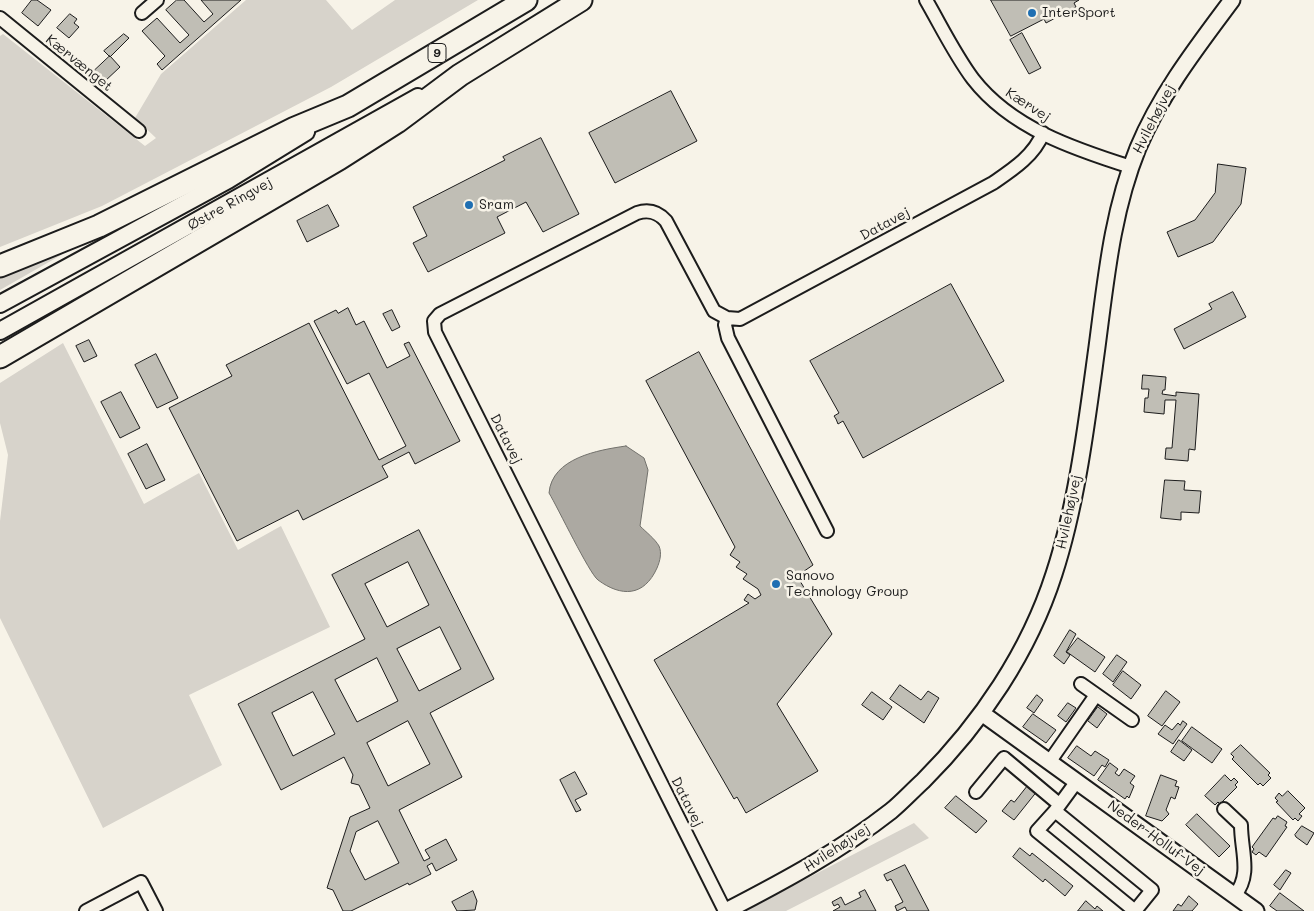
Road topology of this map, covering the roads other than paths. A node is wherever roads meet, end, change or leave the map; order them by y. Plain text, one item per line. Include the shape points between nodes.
1 (157, 0) edge
2 (526, 0) edge
3 (581, 0) edge
4 (926, 0) edge
5 (1232, 0) edge
6 (142, 13) dead end
7 (0, 18) edge
8 (460, 75) junction
9 (348, 106) junction
10 (139, 131) dead end
11 (1043, 134) junction
12 (1131, 167) junction
13 (0, 266) edge
14 (0, 304) edge
15 (727, 318) junction
16 (0, 332) edge
17 (0, 357) edge
18 (827, 531) dead end
19 (1081, 684) dead end
20 (1096, 695) junction
21 (983, 714) junction
22 (1132, 720) dead end
23 (1050, 761) junction
24 (1077, 781) junction
25 (976, 792) dead end
26 (1057, 807) junction
27 (1224, 809) dead end
28 (1244, 905) edge
29 (86, 911) edge
30 (156, 911) edge
31 (726, 911) edge

1 - 6 street
2 - 9 highway, 9
3 - 8 highway, 9
4 - 11 street, Kærvej via 973,78 991,99
5 - 12 street, Hvilehøjvej via 1165,94
7 - 10 street, Kærvænget
8 - 16 main road, Østre Ringvej
8 - 17 highway via 397,122 339,158
9 - 13 highway via 295,128 99,226
9 - 14 main road, Østre Ringvej via 228,180
11 - 12 street, Kærvej
11 - 15 street, Datavej via 1018,166 993,183 751,314 740,319
12 - 21 street, Hvilehøjvej via 1117,212 1107,263 1080,463 1059,556 1036,622
15 - 18 street via 728,338
15 - 31 street, Datavej via 714,311 666,221 657,213 647,211 637,213 437,316 433,323
19 - 20 street
20 - 22 street
20 - 23 street
21 - 23 street, Neder-Holluf-Vej
21 - 31 street, Hvilehøjvej via 934,770 894,809 804,870
23 - 24 street, Neder-Holluf-Vej
24 - 26 street
24 - 28 street, Neder-Holluf-Vej
25 - 26 street via 1004,758
26 - 26 street via 1152,890 1136,911 1037,831
27 - 28 street, Neder-Holluf-Vej via 1241,826
29 - 30 street via 141,882

